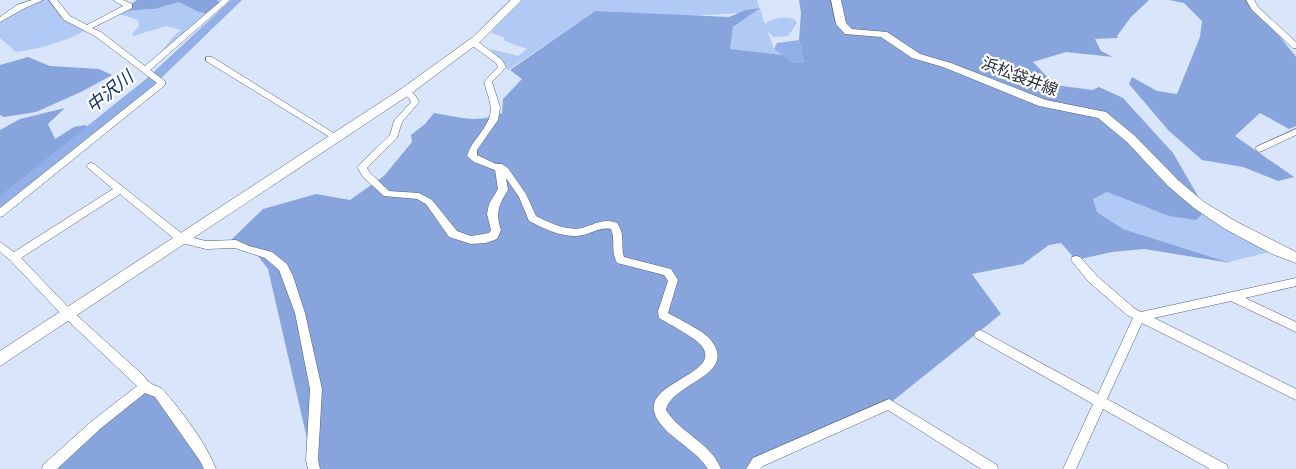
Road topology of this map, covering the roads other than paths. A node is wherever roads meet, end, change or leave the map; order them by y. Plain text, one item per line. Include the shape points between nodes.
1 (39, 0) edge
2 (52, 0) edge
3 (117, 0) edge
4 (137, 0) edge
5 (226, 0) edge
6 (517, 0) edge
7 (836, 0) edge
8 (1250, 0) edge
9 (129, 6) junction
10 (0, 20) edge
11 (87, 28) junction
12 (472, 42) junction
13 (1296, 46) edge
14 (208, 59) dead end
15 (146, 71) junction
16 (405, 92) junction
17 (1296, 132) edge
18 (336, 137) junction
19 (1259, 149) dead end
20 (91, 166) dead end
21 (499, 166) junction
22 (119, 190) junction
23 (0, 213) edge
24 (182, 239) junction
25 (0, 246) edge
26 (14, 257) junction
27 (1296, 258) edge
28 (1076, 260) dead end
29 (1296, 282) edge
30 (1230, 296) junction
31 (68, 314) junction
32 (1139, 317) junction
33 (1296, 327) edge
34 (980, 335) dead end
35 (0, 359) edge
36 (144, 387) junction
37 (1296, 395) edge
38 (1100, 402) junction
39 (759, 467) edge
40 (48, 469) edge
41 (210, 469) edge
42 (314, 469) edge
43 (715, 469) edge
44 (992, 469) edge
45 (1069, 469) edge
46 (1222, 469) edge

1 - 10 street
2 - 11 street via 67,18
3 - 9 street
4 - 9 street
5 - 15 street
6 - 12 main road
7 - 27 main road, 浜松袋井線 via 841,24 849,32 883,34 916,56 947,65 1042,104 1102,115 1131,139 1185,194 1271,252
8 - 13 street
9 - 11 street
11 - 15 street
12 - 16 street
12 - 21 street via 502,67 488,82 496,107 494,120 472,156 481,162
14 - 18 street
15 - 23 street via 162,84
16 - 18 main road
16 - 21 street via 415,102 398,121 394,136 362,167 366,175 387,194 419,196 436,209 453,234 472,240 486,239 496,230 491,219 492,210 503,190
17 - 19 street
18 - 24 main road
20 - 22 street
21 - 43 street via 523,196 532,218 577,232 604,224 614,226 619,233 617,251 620,260 671,275 674,280 663,315 704,340 711,358 710,364 689,382 664,395 660,408 670,423 706,454
22 - 24 street
22 - 26 street
24 - 31 main road
24 - 42 street via 206,245 236,244 268,254 288,276 300,314 316,389
25 - 26 street
26 - 31 street
28 - 32 street via 1093,279
29 - 30 street
30 - 32 street
30 - 33 street
31 - 35 main road
31 - 36 street
32 - 37 street
32 - 38 street
34 - 38 street
36 - 40 street
36 - 41 street via 159,393 205,457
38 - 45 street
38 - 46 street
39 - 44 street via 889,404

